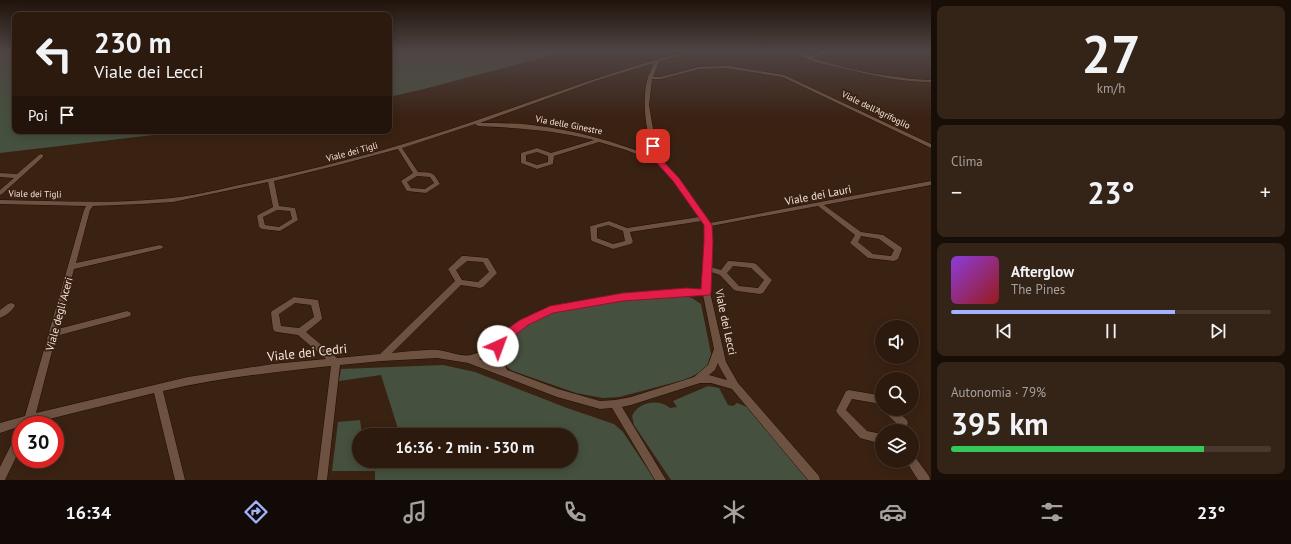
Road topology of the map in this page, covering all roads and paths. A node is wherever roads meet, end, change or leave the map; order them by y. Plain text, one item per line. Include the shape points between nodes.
1 (614, 73) edge
2 (652, 73) edge
3 (678, 73) edge
4 (766, 73) edge
5 (875, 73) edge
6 (650, 78) junction
7 (931, 81) edge
8 (473, 124) junction
9 (601, 140) junction
10 (931, 146) edge
11 (399, 147) junction
12 (551, 155) junction
13 (41, 156) dead end
14 (658, 161) junction
15 (416, 174) junction
16 (0, 175) edge
17 (18, 176) junction
18 (271, 180) junction
19 (931, 183) edge
20 (0, 193) edge
21 (0, 202) edge
22 (92, 203) junction
23 (820, 205) junction
24 (276, 208) junction
25 (706, 222) junction
26 (626, 230) junction
27 (859, 234) junction
28 (160, 247) dead end
29 (72, 267) junction
30 (707, 268) junction
31 (723, 273) junction
32 (459, 282) junction
33 (706, 292) junction
34 (12, 306) dead end
35 (128, 314) dead end
36 (0, 315) edge
37 (300, 332) junction
38 (53, 334) junction
39 (500, 340) junction
40 (718, 350) junction
41 (382, 357) junction
42 (469, 359) junction
43 (336, 362) junction
44 (503, 371) junction
45 (697, 380) junction
46 (735, 386) junction
47 (158, 389) junction
48 (875, 398) edge
49 (615, 404) junction
50 (30, 416) edge
51 (52, 416) edge
52 (895, 416) edge
53 (902, 424) edge
54 (12, 425) edge
55 (0, 428) edge
56 (875, 437) edge
57 (12, 454) edge
58 (916, 468) edge
59 (0, 478) edge
60 (180, 480) edge
61 (322, 480) edge
62 (661, 480) edge
63 (815, 480) edge
64 (925, 480) edge

1 - 8 street, Viale dei Tigli
2 - 6 street
3 - 6 street, Viale dell'Agrifoglio
4 - 10 street, Viale dell'Agrifoglio via 792,79
5 - 7 street
6 - 14 street via 647,111
8 - 9 street, Via delle Ginestre via 538,127
8 - 11 street, Viale dei Tigli
9 - 12 street
9 - 14 street, Via delle Ginestre
11 - 15 street
11 - 18 street, Viale dei Tigli via 340,165
12 - 12 street via 537,150 523,154 523,162 537,167 551,164
13 - 17 street
14 - 25 street via 676,180
15 - 15 street via 404,181 409,190 426,191 437,184 432,175
16 - 17 street
17 - 20 street
18 - 22 street, Viale dei Tigli via 164,201
18 - 24 street
19 - 23 street, Viale dei Lauri
21 - 22 street, Viale dei Tigli
22 - 29 street, Viale degli Aceri via 87,210
23 - 25 street, Viale dei Lauri
23 - 27 street
24 - 24 street via 260,216 262,227 280,229 296,220 293,209
25 - 26 street, Viale dei Lauri
25 - 30 street, Viale dei Lecci
26 - 26 street via 608,223 593,227 594,239 612,247 629,242
27 - 27 street via 854,243 871,256 894,259 898,250 881,237
28 - 29 street
29 - 38 street, Viale degli Aceri
30 - 31 street
30 - 33 street, Viale dei Lecci
31 - 31 street via 737,288 760,291 768,280 754,266 731,263
32 - 32 street via 480,285 493,273 485,260 465,258 452,269
32 - 41 street
33 - 39 street via 623,297 557,308 531,318
33 - 40 street, Viale dei Lecci
34 - 36 street
35 - 38 street
37 - 37 street via 318,318 315,302 294,300 275,313 277,329
37 - 43 street
38 - 50 street, Viale degli Aceri
39 - 42 street via 487,352
39 - 44 street via 497,355
40 - 45 street via 712,367
40 - 46 street, Viale dei Lecci
41 - 42 street, Viale dei Cedri via 437,354
41 - 43 street, Viale dei Cedri
42 - 44 street, Viale dei Cedri
43 - 47 street, Viale dei Cedri via 273,368 188,381
43 - 61 street
44 - 49 street, Viale dei Cedri via 585,402
45 - 46 street via 711,379
45 - 49 street, Viale dei Cedri
46 - 63 street, Viale dei Lecci
47 - 51 street, Viale dei Cedri
47 - 60 street
48 - 56 street via 848,394 841,411 864,435
49 - 62 street
52 - 53 street
54 - 55 street, Viale dei Cedri
57 - 59 street
58 - 64 street

